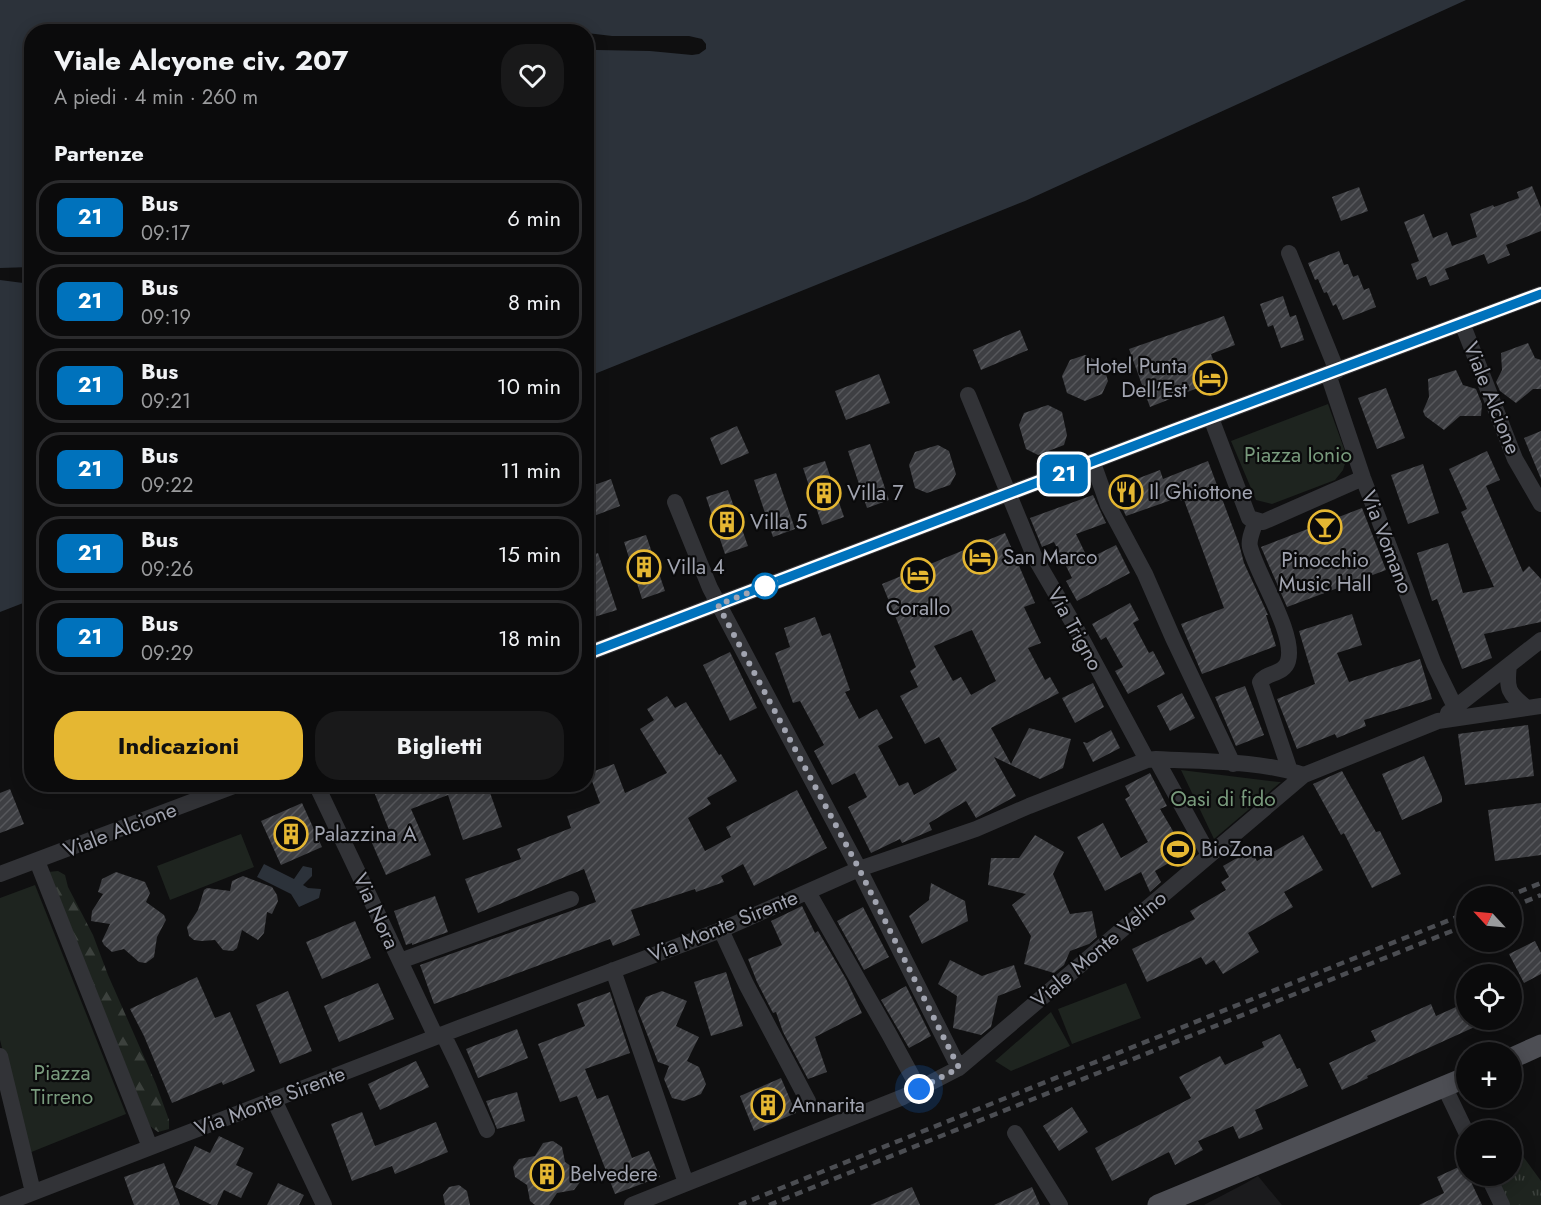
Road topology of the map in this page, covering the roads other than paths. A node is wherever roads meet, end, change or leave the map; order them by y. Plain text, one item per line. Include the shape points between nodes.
1 (1289, 253) dead end
2 (1541, 294) edge
3 (1462, 323) junction
4 (1333, 373) junction
5 (968, 395) dead end
6 (1211, 418) junction
7 (1093, 463) junction
8 (1363, 478) junction
9 (1010, 495) junction
10 (675, 502) dead end
11 (1541, 504) edge
12 (1256, 520) junction
13 (718, 605) junction
14 (1541, 640) edge
15 (594, 651) edge
16 (1509, 665) junction
17 (1455, 707) junction
18 (1534, 707) edge
19 (1438, 721) junction
20 (1151, 760) junction
21 (1233, 764) junction
22 (1297, 773) junction
23 (218, 792) edge
24 (320, 792) edge
25 (1209, 855) junction
26 (37, 861) junction
27 (859, 869) junction
28 (0, 874) edge
29 (808, 892) junction
30 (572, 899) dead end
31 (721, 930) junction
32 (400, 961) junction
33 (613, 970) junction
34 (436, 1037) junction
35 (1541, 1045) edge
36 (1522, 1054) edge
37 (0, 1056) edge
38 (959, 1068) junction
39 (1456, 1081) edge
40 (1444, 1086) junction
41 (919, 1089) junction
42 (274, 1100) junction
43 (808, 1101) dead end
44 (1460, 1120) edge
45 (487, 1130) dead end
46 (1015, 1133) dead end
47 (150, 1147) junction
48 (686, 1183) junction
49 (1493, 1186) edge
50 (28, 1198) edge
51 (1, 1205) edge
52 (324, 1205) edge
53 (632, 1205) edge
54 (1059, 1205) edge
55 (1158, 1205) edge
56 (1502, 1205) edge

1 - 4 street, Via Vomano
2 - 3 street, Viale Alcione
3 - 4 street, Viale Alcione
3 - 11 street, Viale Alcione via 1515,459
4 - 6 street, Viale Alcione
4 - 8 street, Via Vomano
5 - 9 street, Via Trigno
6 - 7 street, Viale Alcione
6 - 12 street via 1249,518
7 - 9 street, Viale Alcione
7 - 21 street via 1108,506 1145,574
8 - 12 street via 1263,522
8 - 17 street, Via Vomano via 1434,664
9 - 13 street, Viale Alcione
9 - 20 street, Via Trigno via 1035,558
10 - 13 street
12 - 22 street via 1249,545 1282,624 1289,653 1284,668 1260,682
13 - 15 street, Viale Alcione
13 - 27 street
14 - 16 street
16 - 17 street
16 - 18 street via 1507,683 1511,695
17 - 19 street
18 - 19 street, Viale Monte Velino
19 - 22 street, Viale Monte Velino
20 - 21 street, Via Monte Sirente
20 - 25 street, Via Trigno
20 - 27 street, Via Monte Sirente via 976,830
21 - 22 street, Via Monte Sirente
22 - 25 street, Viale Monte Velino
23 - 26 street, Viale Alcione
24 - 32 street, Via Nora
25 - 38 street, Viale Monte Velino
26 - 28 street, Viale Alcione
26 - 47 street
27 - 29 street, Via Monte Sirente
27 - 38 street
29 - 31 street, Via Monte Sirente
29 - 41 street
30 - 32 street
31 - 33 street, Via Monte Sirente
31 - 43 street
32 - 34 street, Via Nora
33 - 34 street, Via Monte Sirente
33 - 48 street
34 - 42 street, Via Monte Sirente
34 - 45 street, Via Nora via 459,1066
35 - 36 main road
37 - 50 street via 25,1158
38 - 41 street, Viale Monte Velino
39 - 40 main road
40 - 44 street
40 - 55 main road
41 - 48 street, Viale Monte Velino
42 - 47 street, Via Monte Sirente
42 - 52 street
46 - 54 street
47 - 50 street, Via Monte Sirente
48 - 53 street, Viale Monte Velino
49 - 56 street
50 - 51 street, Via Monte Sirente

